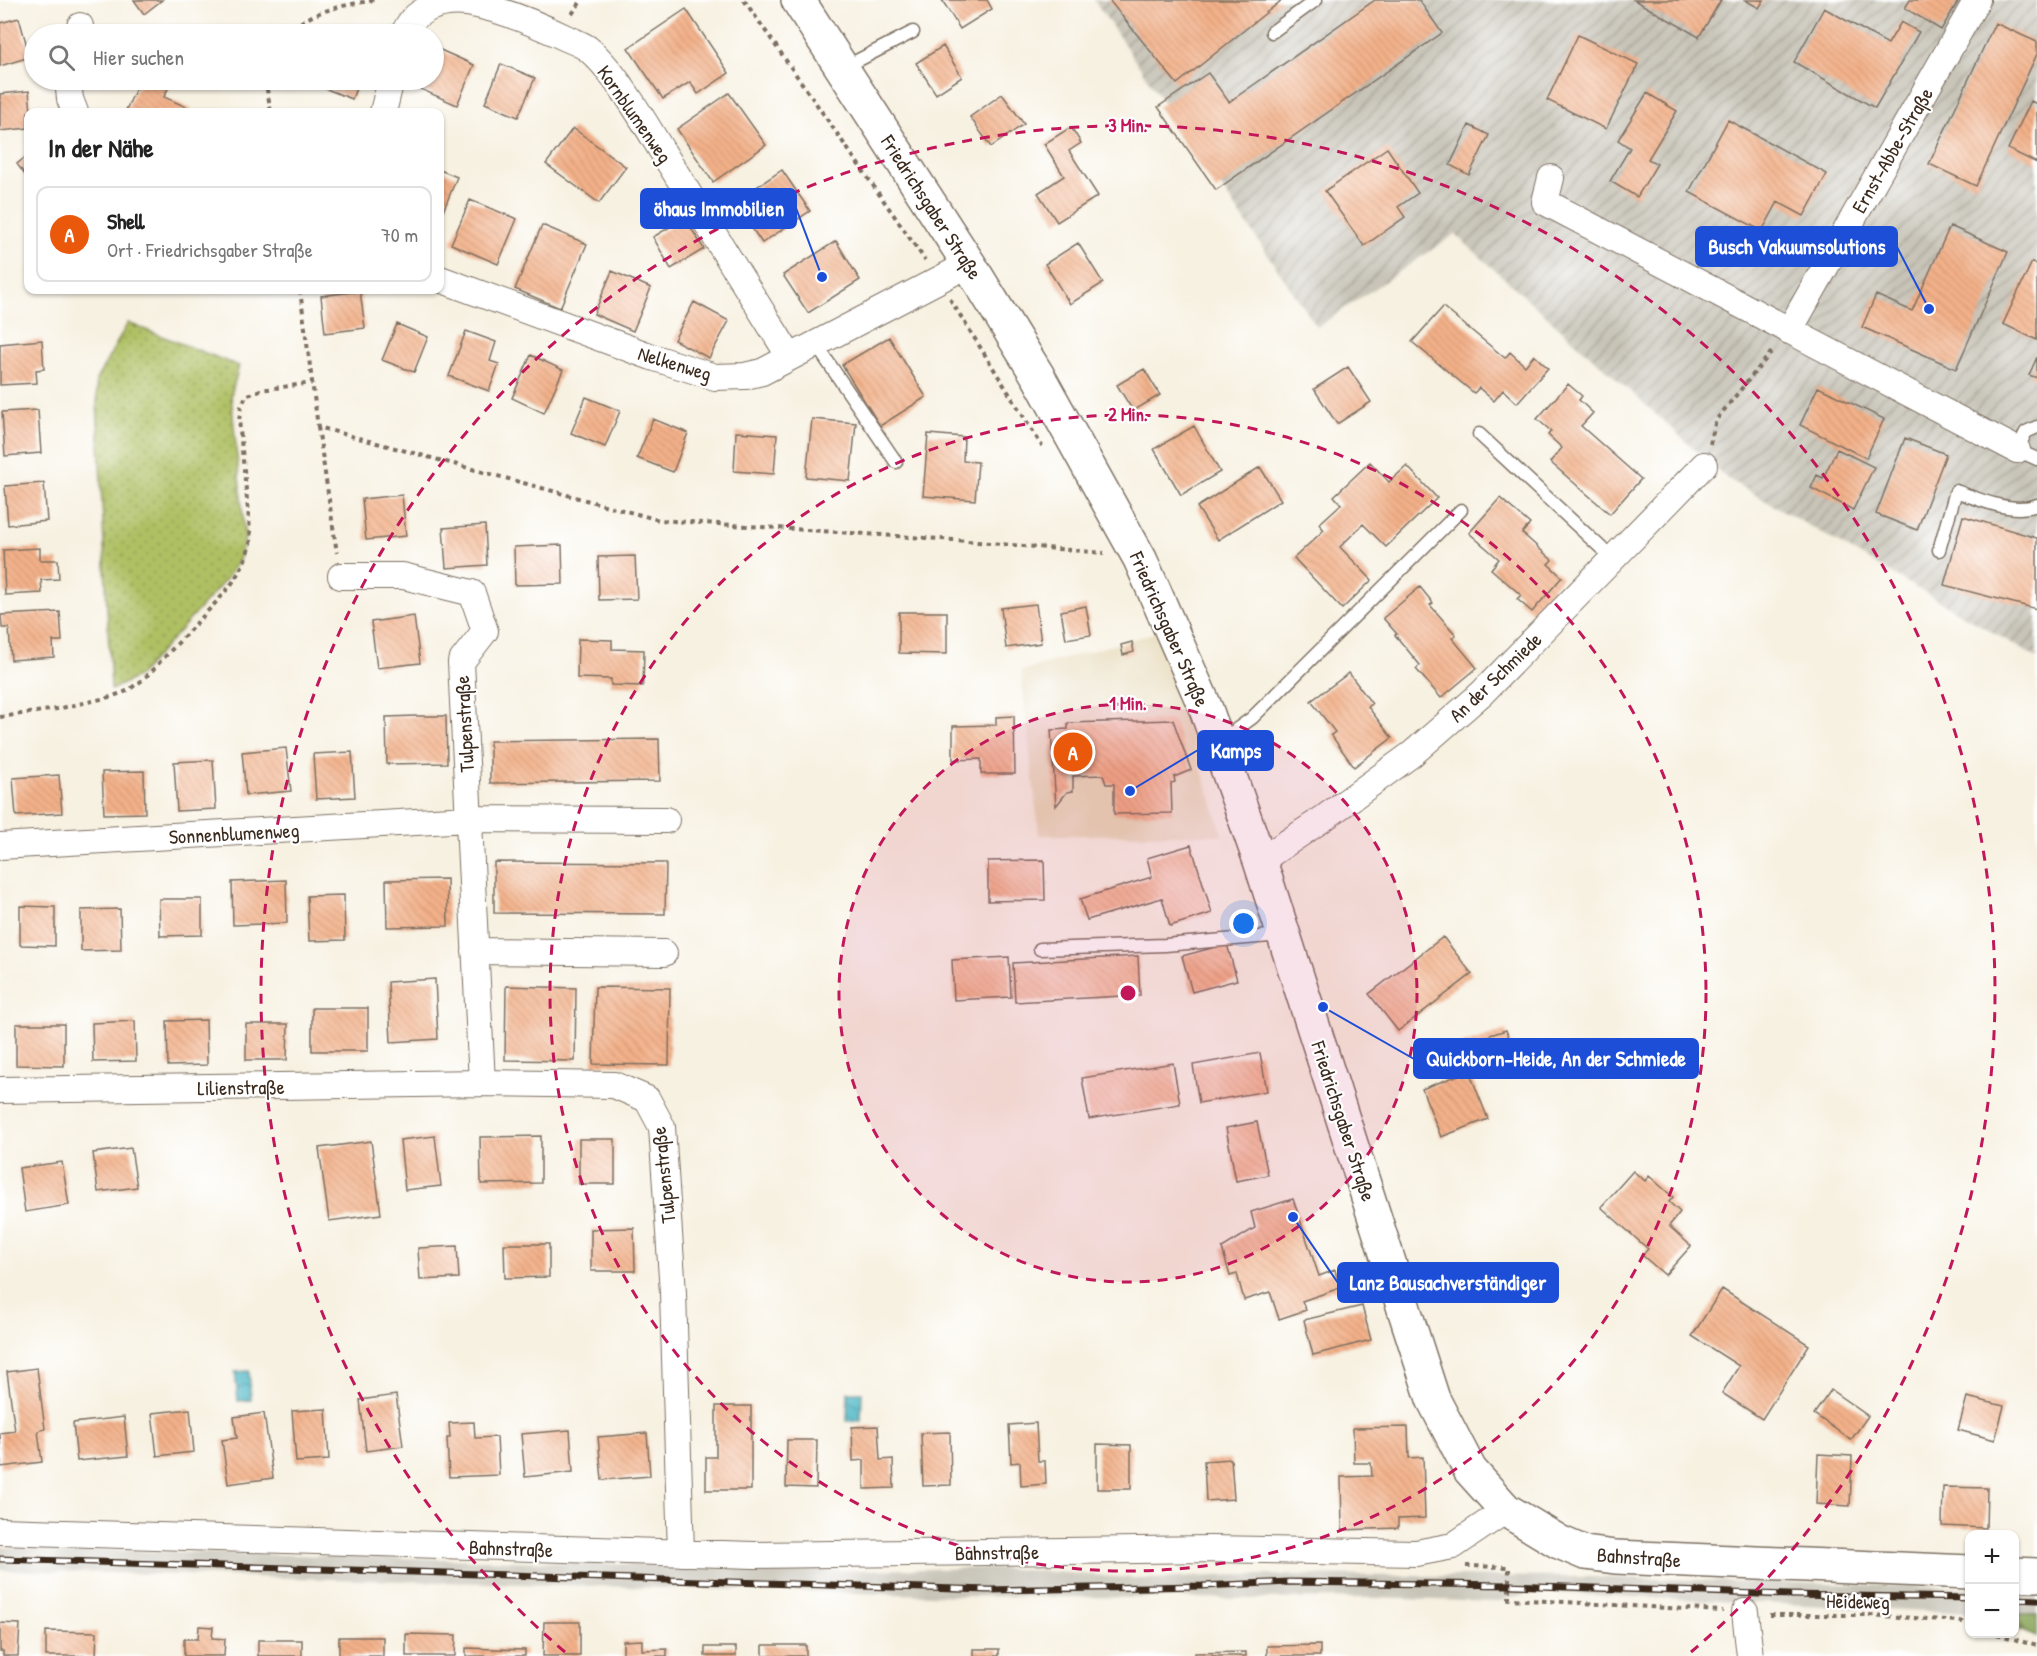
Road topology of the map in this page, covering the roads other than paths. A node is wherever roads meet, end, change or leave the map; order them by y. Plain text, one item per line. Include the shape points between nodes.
1 (798, 0) edge
2 (1316, 0) edge
3 (1977, 0) edge
4 (410, 24) edge
5 (913, 32) dead end
6 (1272, 32) dead end
7 (842, 68) junction
8 (69, 90) edge
9 (388, 90) edge
10 (73, 108) edge
11 (384, 108) edge
12 (1551, 178) dead end
13 (969, 264) junction
14 (444, 280) edge
15 (1789, 331) junction
16 (815, 344) junction
17 (790, 357) junction
18 (2037, 427) edge
19 (1479, 434) dead end
20 (2027, 454) edge
21 (896, 462) dead end
22 (1704, 465) road end
23 (2037, 505) edge
24 (1461, 510) dead end
25 (1939, 550) dead end
26 (1613, 559) junction
27 (341, 576) road end
28 (1218, 742) junction
29 (468, 819) junction
30 (666, 820) dead end
31 (0, 845) edge
32 (1260, 861) junction
33 (1284, 935) junction
34 (1040, 949) dead end
35 (475, 951) junction
36 (664, 953) dead end
37 (482, 1083) junction
38 (0, 1090) edge
39 (1506, 1510) junction
40 (0, 1531) edge
41 (681, 1553) junction
42 (1965, 1572) edge
43 (2019, 1574) edge
44 (2037, 1575) edge
45 (1745, 1614) road end
46 (1750, 1656) edge

1 - 7 main road, Friedrichsgaber Straße
2 - 6 lane
3 - 15 street, Ernst-Abbe-Straße
4 - 17 street, Kornblumenweg via 425,10 454,0 503,12 586,47 606,68 640,117
5 - 7 lane
7 - 13 main road, Friedrichsgaber Straße
8 - 10 street
9 - 11 street
12 - 15 street via 1545,202
13 - 16 street, Nelkenweg
13 - 28 main road, Friedrichsgaber Straße via 1038,376 1140,559
14 - 17 street, Nelkenweg via 715,377 762,372
15 - 20 street
16 - 17 street, Nelkenweg
16 - 21 lane
18 - 20 lane via 2026,432
19 - 26 lane
22 - 26 street, An der Schmiede
23 - 25 lane via 1995,505 1956,491
24 - 28 lane via 1252,718
26 - 32 street, An der Schmiede via 1482,693 1412,754
27 - 29 street, Tulpenstraße via 403,576 472,593 485,631 461,662
28 - 32 main road, Friedrichsgaber Straße
29 - 30 street
29 - 31 street, Sonnenblumenweg
29 - 35 street, Tulpenstraße
32 - 33 main road, Friedrichsgaber Straße
33 - 34 lane via 1165,945
33 - 39 main road, Friedrichsgaber Straße via 1433,1399 1470,1470
35 - 36 street
35 - 37 street, Tulpenstraße
37 - 38 street, Lilienstraße
37 - 41 street, Tulpenstraße via 614,1085 647,1099 662,1127 673,1293
39 - 41 street, Bahnstraße via 1453,1546 1416,1553 1211,1549
39 - 42 main road, Bahnstraße via 1585,1553
40 - 41 street, Bahnstraße
43 - 44 main road
45 - 46 street

